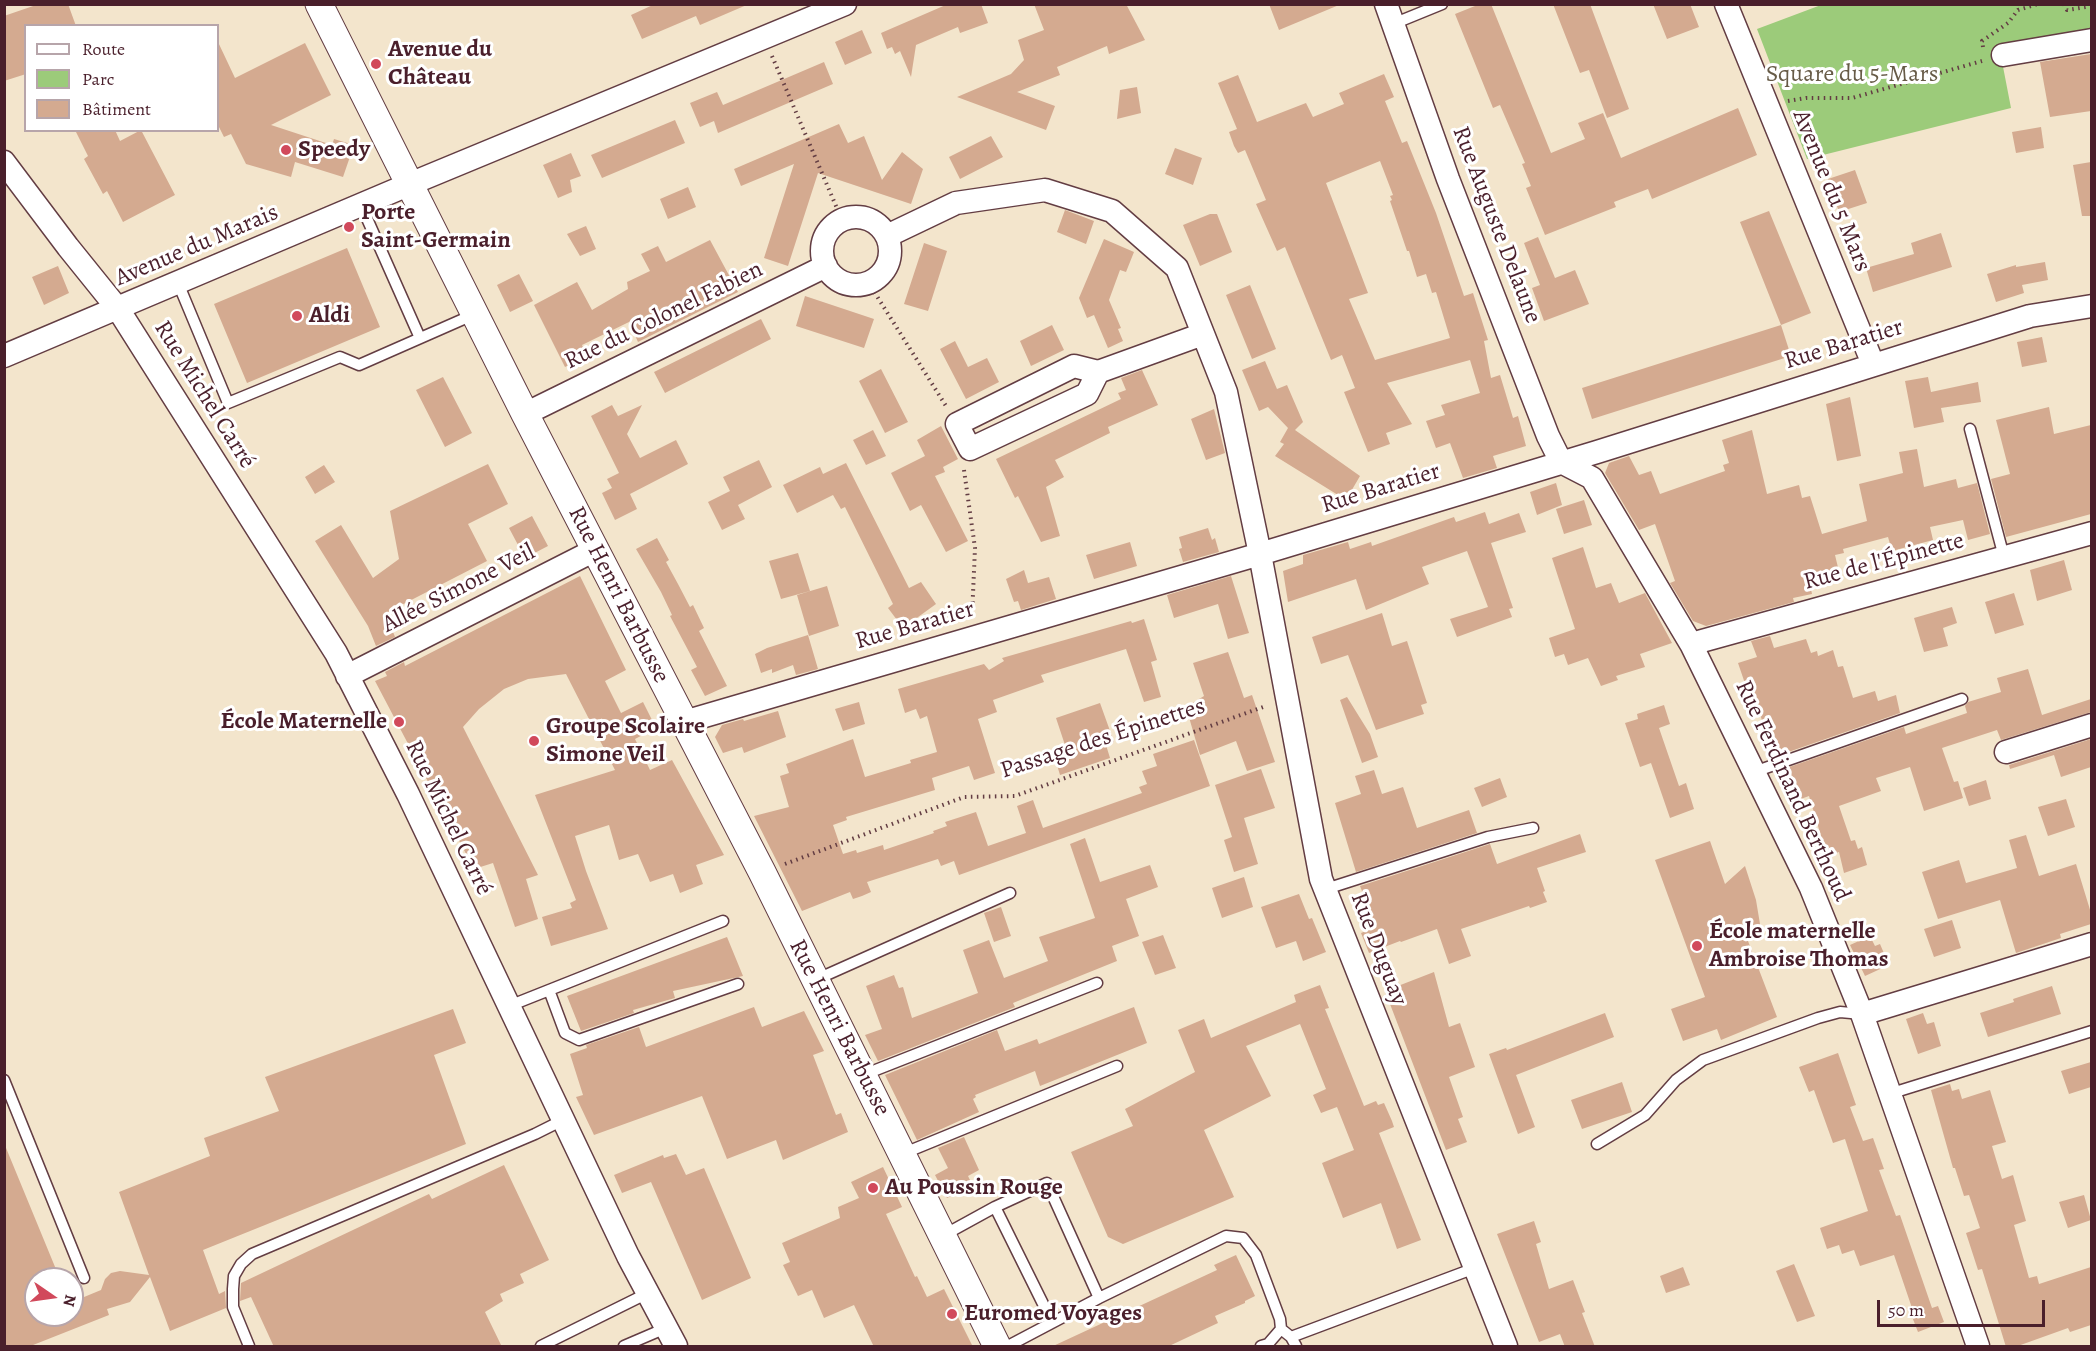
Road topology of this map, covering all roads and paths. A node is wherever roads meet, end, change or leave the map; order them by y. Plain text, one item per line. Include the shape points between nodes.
1 (319, 4) edge
2 (845, 4) edge
3 (1442, 4) edge
4 (1726, 4) edge
5 (2038, 4) edge
6 (2064, 4) edge
7 (2091, 6) edge
8 (1389, 14) edge
9 (765, 39) junction
10 (2091, 40) edge
11 (2003, 55) dead end
12 (1767, 105) junction
13 (4, 162) edge
14 (410, 184) junction
15 (361, 205) junction
16 (842, 220) junction
17 (887, 236) junction
18 (826, 266) junction
19 (178, 283) junction
20 (2091, 306) edge
21 (118, 309) junction
22 (475, 314) junction
23 (1203, 334) junction
24 (420, 338) junction
25 (4, 356) edge
26 (1873, 364) junction
27 (1098, 372) junction
28 (525, 414) junction
29 (1970, 429) dead end
30 (1561, 462) junction
31 (2091, 533) edge
32 (595, 550) junction
33 (1260, 554) junction
34 (2004, 557) junction
35 (1691, 645) junction
36 (347, 676) junction
37 (1287, 698) junction
38 (1962, 699) dead end
39 (684, 722) junction
40 (2091, 725) edge
41 (2006, 752) dead end
42 (1754, 772) junction
43 (1533, 828) dead end
44 (762, 872) junction
45 (1326, 889) junction
46 (1010, 893) dead end
47 (723, 921) dead end
48 (2091, 944) edge
49 (815, 980) junction
50 (1097, 983) dead end
51 (738, 984) dead end
52 (549, 990) junction
53 (509, 1006) junction
54 (1862, 1014) junction
55 (2091, 1031) edge
56 (1117, 1065) dead end
57 (863, 1075) junction
58 (4, 1080) edge
59 (1889, 1094) junction
60 (563, 1120) junction
61 (1597, 1144) dead end
62 (902, 1154) junction
63 (995, 1207) junction
64 (942, 1236) junction
65 (80, 1267) edge
66 (1475, 1268) junction
67 (648, 1293) junction
68 (1099, 1298) junction
69 (1052, 1322) junction
70 (1281, 1329) junction
71 (671, 1337) edge
72 (1293, 1342) edge
73 (249, 1347) edge
74 (541, 1347) edge
75 (624, 1347) edge
76 (997, 1347) edge
77 (1008, 1347) edge
78 (1261, 1347) edge
79 (1506, 1347) edge
80 (1978, 1347) edge

1 - 14 street, Rue Henri Barbusse
2 - 9 street
3 - 8 lane
4 - 12 street, Avenue du 5 Mars
5 - 12 path via 2018,10 2008,23 1982,41 1985,60 1852,98 1806,98
6 - 7 path via 2067,10
8 - 30 street, Rue Auguste Delaune via 1448,179
9 - 14 street
9 - 16 path
10 - 11 street
12 - 26 street, Avenue du 5 Mars
13 - 21 street, Rue Michel Carré
14 - 15 street, Avenue du Marais
14 - 22 street, Rue Henri Barbusse
15 - 19 street, Avenue du Marais
15 - 24 lane
16 - 17 street via 853,217 873,221
16 - 18 street via 825,239 822,248
17 - 18 street via 890,247 885,268 868,282 849,284 839,280
17 - 23 street via 956,204 1045,189 1112,211 1176,268
18 - 28 street, Rue du Colonel Fabien
19 - 21 street, Avenue du Marais
19 - 24 lane via 228,404 340,357 359,365
20 - 26 street, Rue Baratier via 2030,316
21 - 25 street, Avenue du Marais
21 - 36 street, Rue Michel Carré
22 - 24 lane
22 - 28 street, Rue Henri Barbusse
23 - 27 street
23 - 33 street via 1226,392
26 - 30 street, Rue Baratier
27 - 27 street via 1087,394 970,449 957,424 1074,366
28 - 32 street, Rue Henri Barbusse
29 - 34 lane
30 - 33 street, Rue Baratier
30 - 35 street, Rue Ferdinand Berthoud via 1592,478
31 - 34 street, Rue de l'Épinette
32 - 36 street, Allée Simone Veil
32 - 39 street, Rue Henri Barbusse
33 - 37 street, Rue Duguay
33 - 39 street, Rue Baratier
34 - 35 street, Rue de l'Épinette
35 - 42 street, Rue Ferdinand Berthoud
36 - 53 street, Rue Michel Carré
37 - 44 path, Passage des Épinettes via 1015,796 964,797
37 - 45 street, Rue Duguay
38 - 42 lane
39 - 44 street, Rue Henri Barbusse
40 - 41 street
42 - 54 street, Rue Ferdinand Berthoud via 1810,888
43 - 45 lane via 1488,837
44 - 49 street, Rue Henri Barbusse
45 - 66 street, Rue Duguay
46 - 49 lane
47 - 52 lane
48 - 54 street
49 - 57 street, Rue Henri Barbusse
50 - 57 lane
51 - 52 lane via 579,1040 565,1034
52 - 53 lane
53 - 60 street, Rue Michel Carré
54 - 59 street, Rue Ferdinand Berthoud
54 - 61 lane via 1840,1012 1818,1018 1703,1060 1676,1080 1645,1115
55 - 59 lane
56 - 62 lane
57 - 62 street, Rue Henri Barbusse
58 - 65 lane
59 - 80 street, Rue Ferdinand Berthoud
60 - 67 street, Rue Michel Carré
60 - 73 lane via 252,1254 234,1276 232,1289 233,1307
62 - 64 street, Rue Henri Barbusse
63 - 64 lane
63 - 68 lane via 1047,1183
63 - 69 lane
64 - 76 street, Rue Henri Barbusse
66 - 72 lane
66 - 79 street, Rue Duguay
67 - 71 street, Rue Michel Carré
67 - 74 lane
68 - 69 lane
68 - 70 lane via 1226,1236 1243,1238 1256,1255
69 - 77 lane
70 - 72 lane
70 - 78 lane
71 - 75 lane

